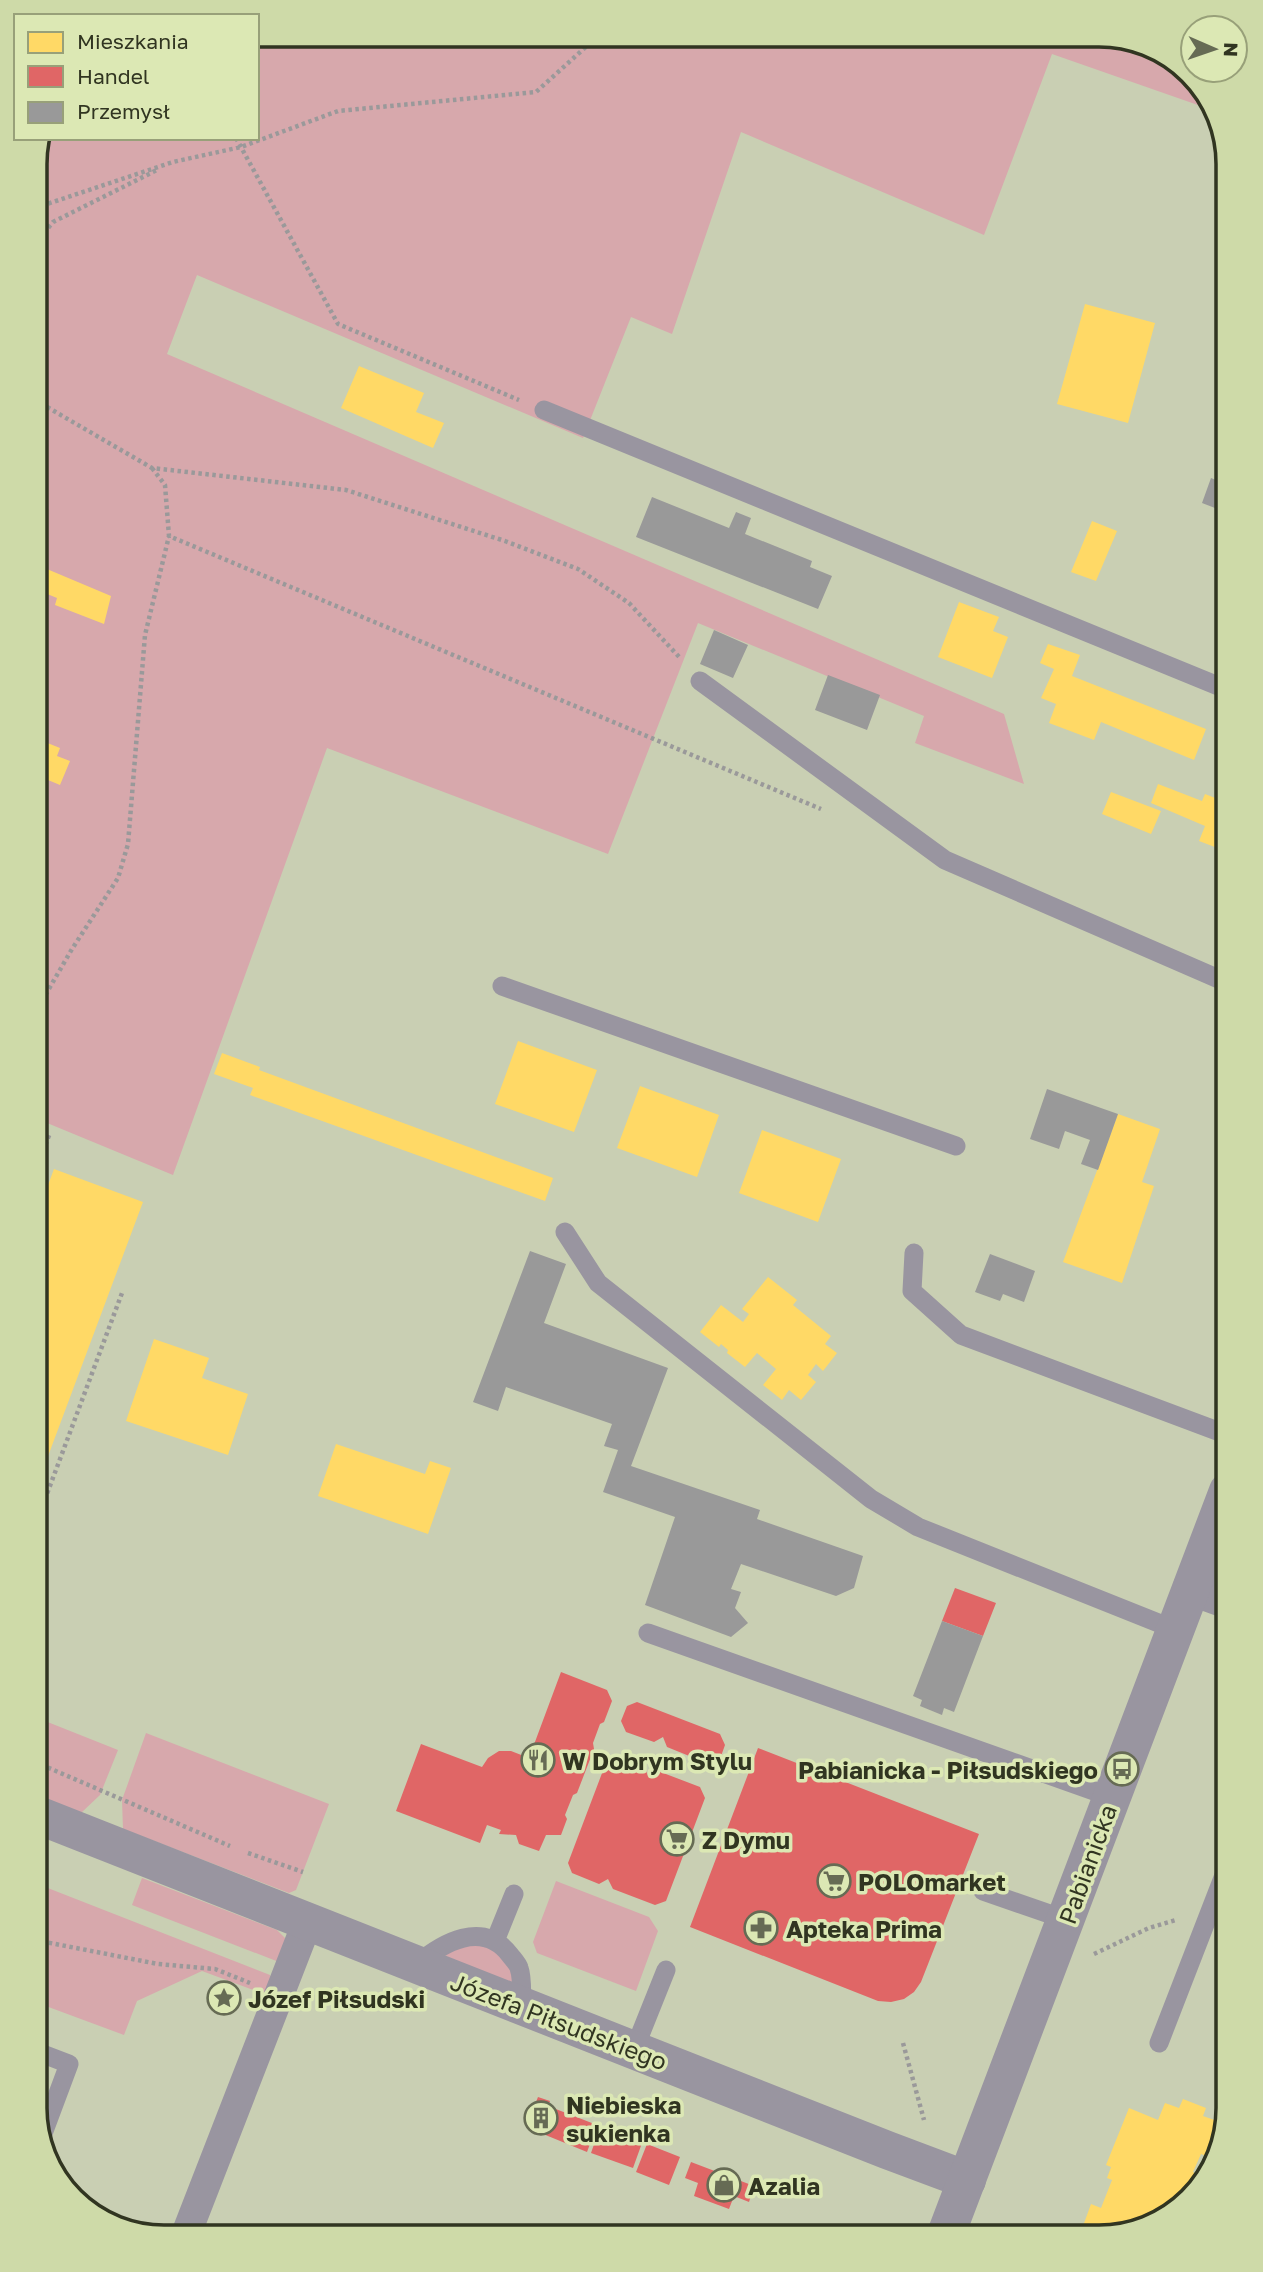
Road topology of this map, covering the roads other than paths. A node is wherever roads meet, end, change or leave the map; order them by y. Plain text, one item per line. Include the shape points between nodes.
1 (544, 410) road end
2 (700, 681) road end
3 (1216, 685) edge
4 (1216, 978) edge
5 (502, 986) dead end
6 (956, 1146) dead end
7 (565, 1233) dead end
8 (914, 1253) dead end
9 (1216, 1431) edge
10 (1216, 1523) edge
11 (1192, 1587) junction
12 (1216, 1596) edge
13 (1176, 1630) junction
14 (648, 1633) dead end
15 (1111, 1797) junction
16 (47, 1819) edge
17 (983, 1891) dead end
18 (514, 1894) dead end
19 (1216, 1896) edge
20 (1067, 1920) junction
21 (307, 1923) junction
22 (495, 1941) junction
23 (415, 1965) junction
24 (666, 1970) dead end
25 (522, 2007) junction
26 (1159, 2043) dead end
27 (634, 2050) junction
28 (47, 2056) edge
29 (48, 2121) edge
30 (967, 2180) junction
31 (190, 2224) edge
32 (950, 2225) edge

1 - 3 lane
2 - 4 lane via 945,860
5 - 6 lane
7 - 13 lane via 598,1283 871,1499 918,1527
8 - 9 lane via 912,1291 961,1335
10 - 11 street, Pabianicka
11 - 12 street
11 - 13 street, Pabianicka
13 - 15 street, Pabianicka
14 - 15 lane
15 - 20 street, Pabianicka
16 - 21 street, Józefa Piłsudskiego
17 - 20 lane
18 - 22 lane
19 - 26 lane
20 - 30 street, Pabianicka
21 - 23 street, Józefa Piłsudskiego
21 - 31 street
22 - 23 lane via 454,1939
22 - 25 lane via 519,1968
23 - 25 street, Józefa Piłsudskiego
24 - 27 lane
25 - 27 street, Józefa Piłsudskiego
27 - 30 street, Józefa Piłsudskiego
28 - 29 lane via 69,2064
30 - 32 street, Pabianicka

